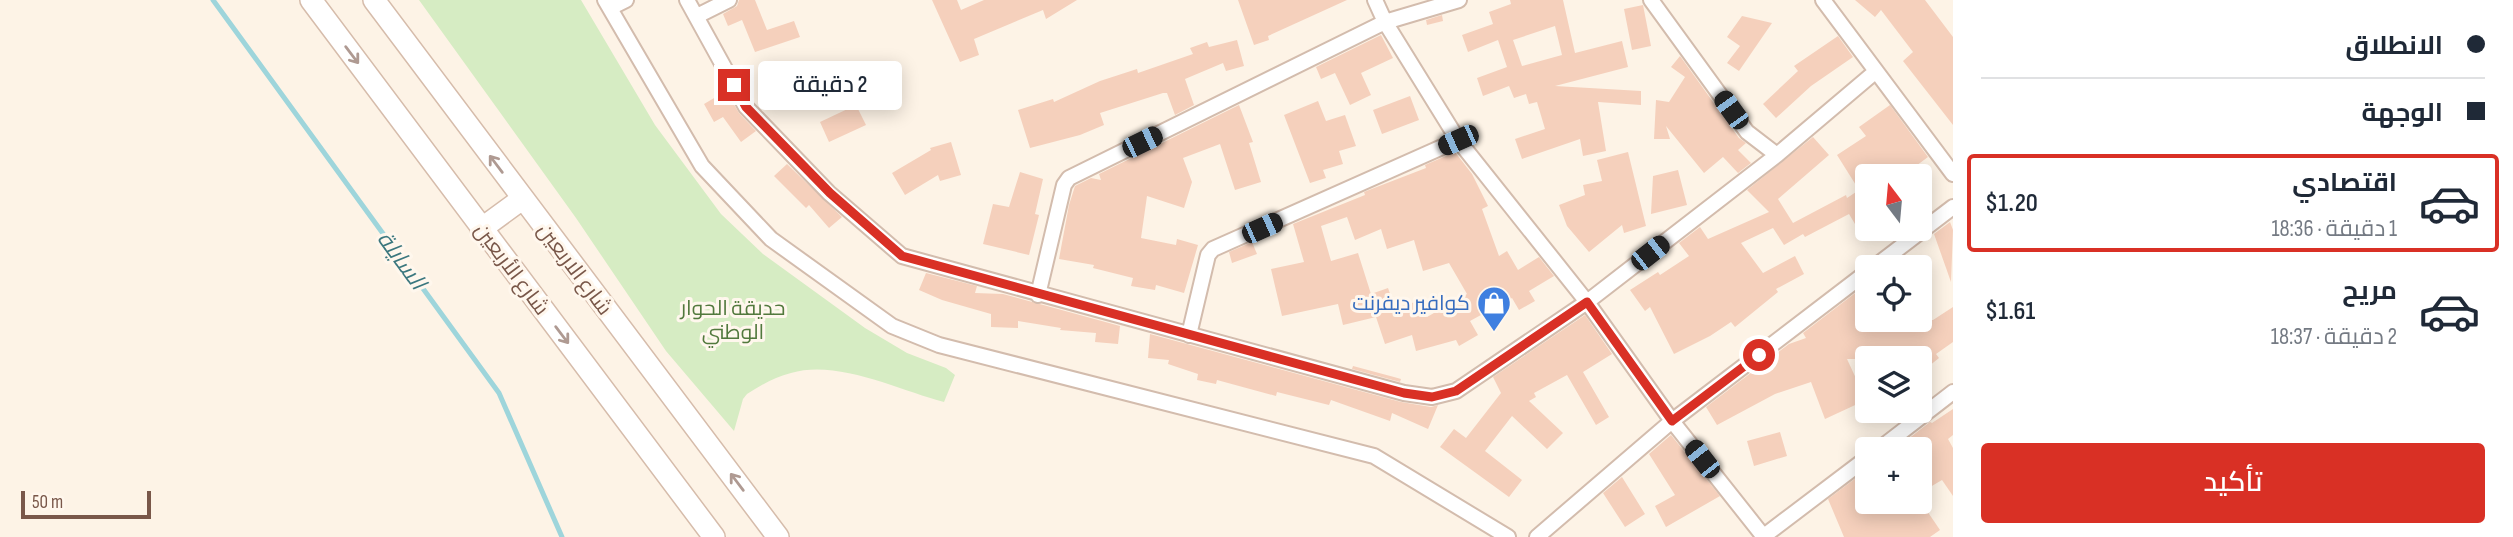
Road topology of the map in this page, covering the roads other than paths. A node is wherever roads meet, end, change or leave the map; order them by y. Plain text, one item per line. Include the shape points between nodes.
1 (311, 0) edge
2 (374, 0) edge
3 (626, 0) edge
4 (687, 0) edge
5 (729, 0) edge
6 (1375, 0) edge
7 (1459, 0) edge
8 (1651, 0) edge
9 (1823, 0) edge
10 (608, 4) edge
11 (697, 16) junction
12 (1385, 22) junction
13 (1875, 72) junction
14 (1458, 140) junction
15 (1777, 155) junction
16 (1953, 174) edge
17 (522, 199) junction
18 (1953, 207) edge
19 (481, 229) junction
20 (1890, 255) edge
21 (1855, 281) edge
22 (1038, 295) junction
23 (1587, 302) junction
24 (1189, 335) junction
25 (1953, 392) edge
26 (1672, 421) junction
27 (1895, 437) edge
28 (1855, 467) edge
29 (714, 537) edge
30 (778, 537) edge
31 (1508, 537) edge
32 (1537, 537) edge
33 (1764, 537) edge

1 -> 19 main road, شارع الأربعين
17 -> 2 main road, شارع الاربعين
3 - 10 street
4 - 11 street
5 - 11 street
6 - 12 street
7 - 12 street
8 - 15 street via 1747,132
9 - 13 street
10 - 31 street via 702,166 771,239 892,326 939,345 1374,456
11 - 22 street via 746,107 830,193 902,256
12 - 14 street
12 - 22 street via 1069,178
13 - 15 street
13 - 16 street
14 - 23 street
14 - 24 street via 1213,249
15 - 23 street
17 - 19 main road
30 -> 17 main road, شارع الاربعين
18 - 20 street
19 -> 29 main road, شارع الأربعين
21 - 26 street
22 - 24 street
23 - 24 street via 1456,391 1432,397
23 - 26 street
25 - 27 street
26 - 32 street
26 - 33 street
28 - 33 street

